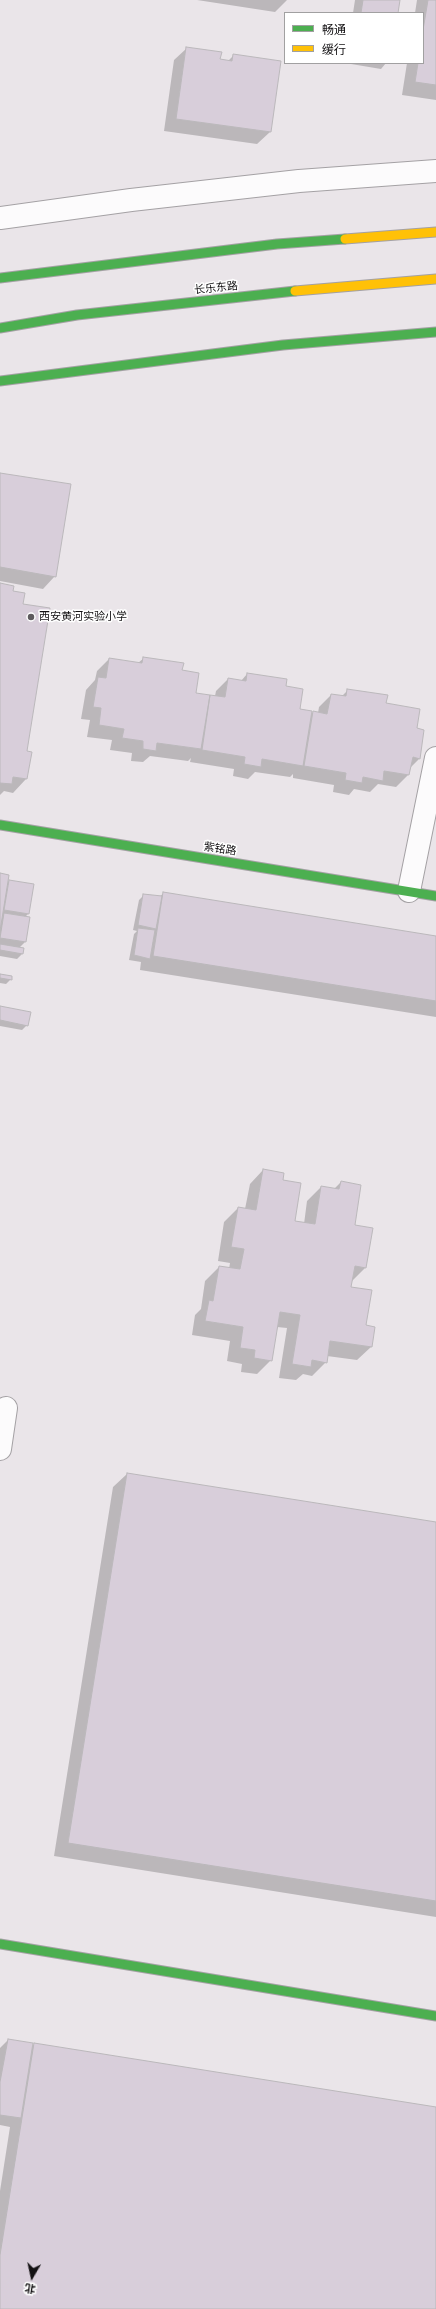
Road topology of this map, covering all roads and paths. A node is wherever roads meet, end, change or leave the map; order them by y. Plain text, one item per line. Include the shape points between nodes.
1 (436, 171) edge
2 (0, 218) edge
3 (436, 232) edge
4 (0, 278) edge
5 (436, 279) edge
6 (0, 328) edge
7 (436, 332) edge
8 (0, 381) edge
9 (436, 758) edge
10 (0, 825) edge
11 (409, 892) junction
12 (436, 896) edge
13 (6, 1408) dead end
14 (0, 1449) edge
15 (0, 1944) edge
16 (436, 2016) edge

1 - 2 street via 291,182
3 - 4 street via 277,244
5 - 6 street, 长乐东路 via 338,286 77,315
7 - 8 street via 283,345
9 - 11 street
10 - 11 street, 紫铭路
11 - 12 street, 紫铭路
13 - 14 street
15 - 16 street

